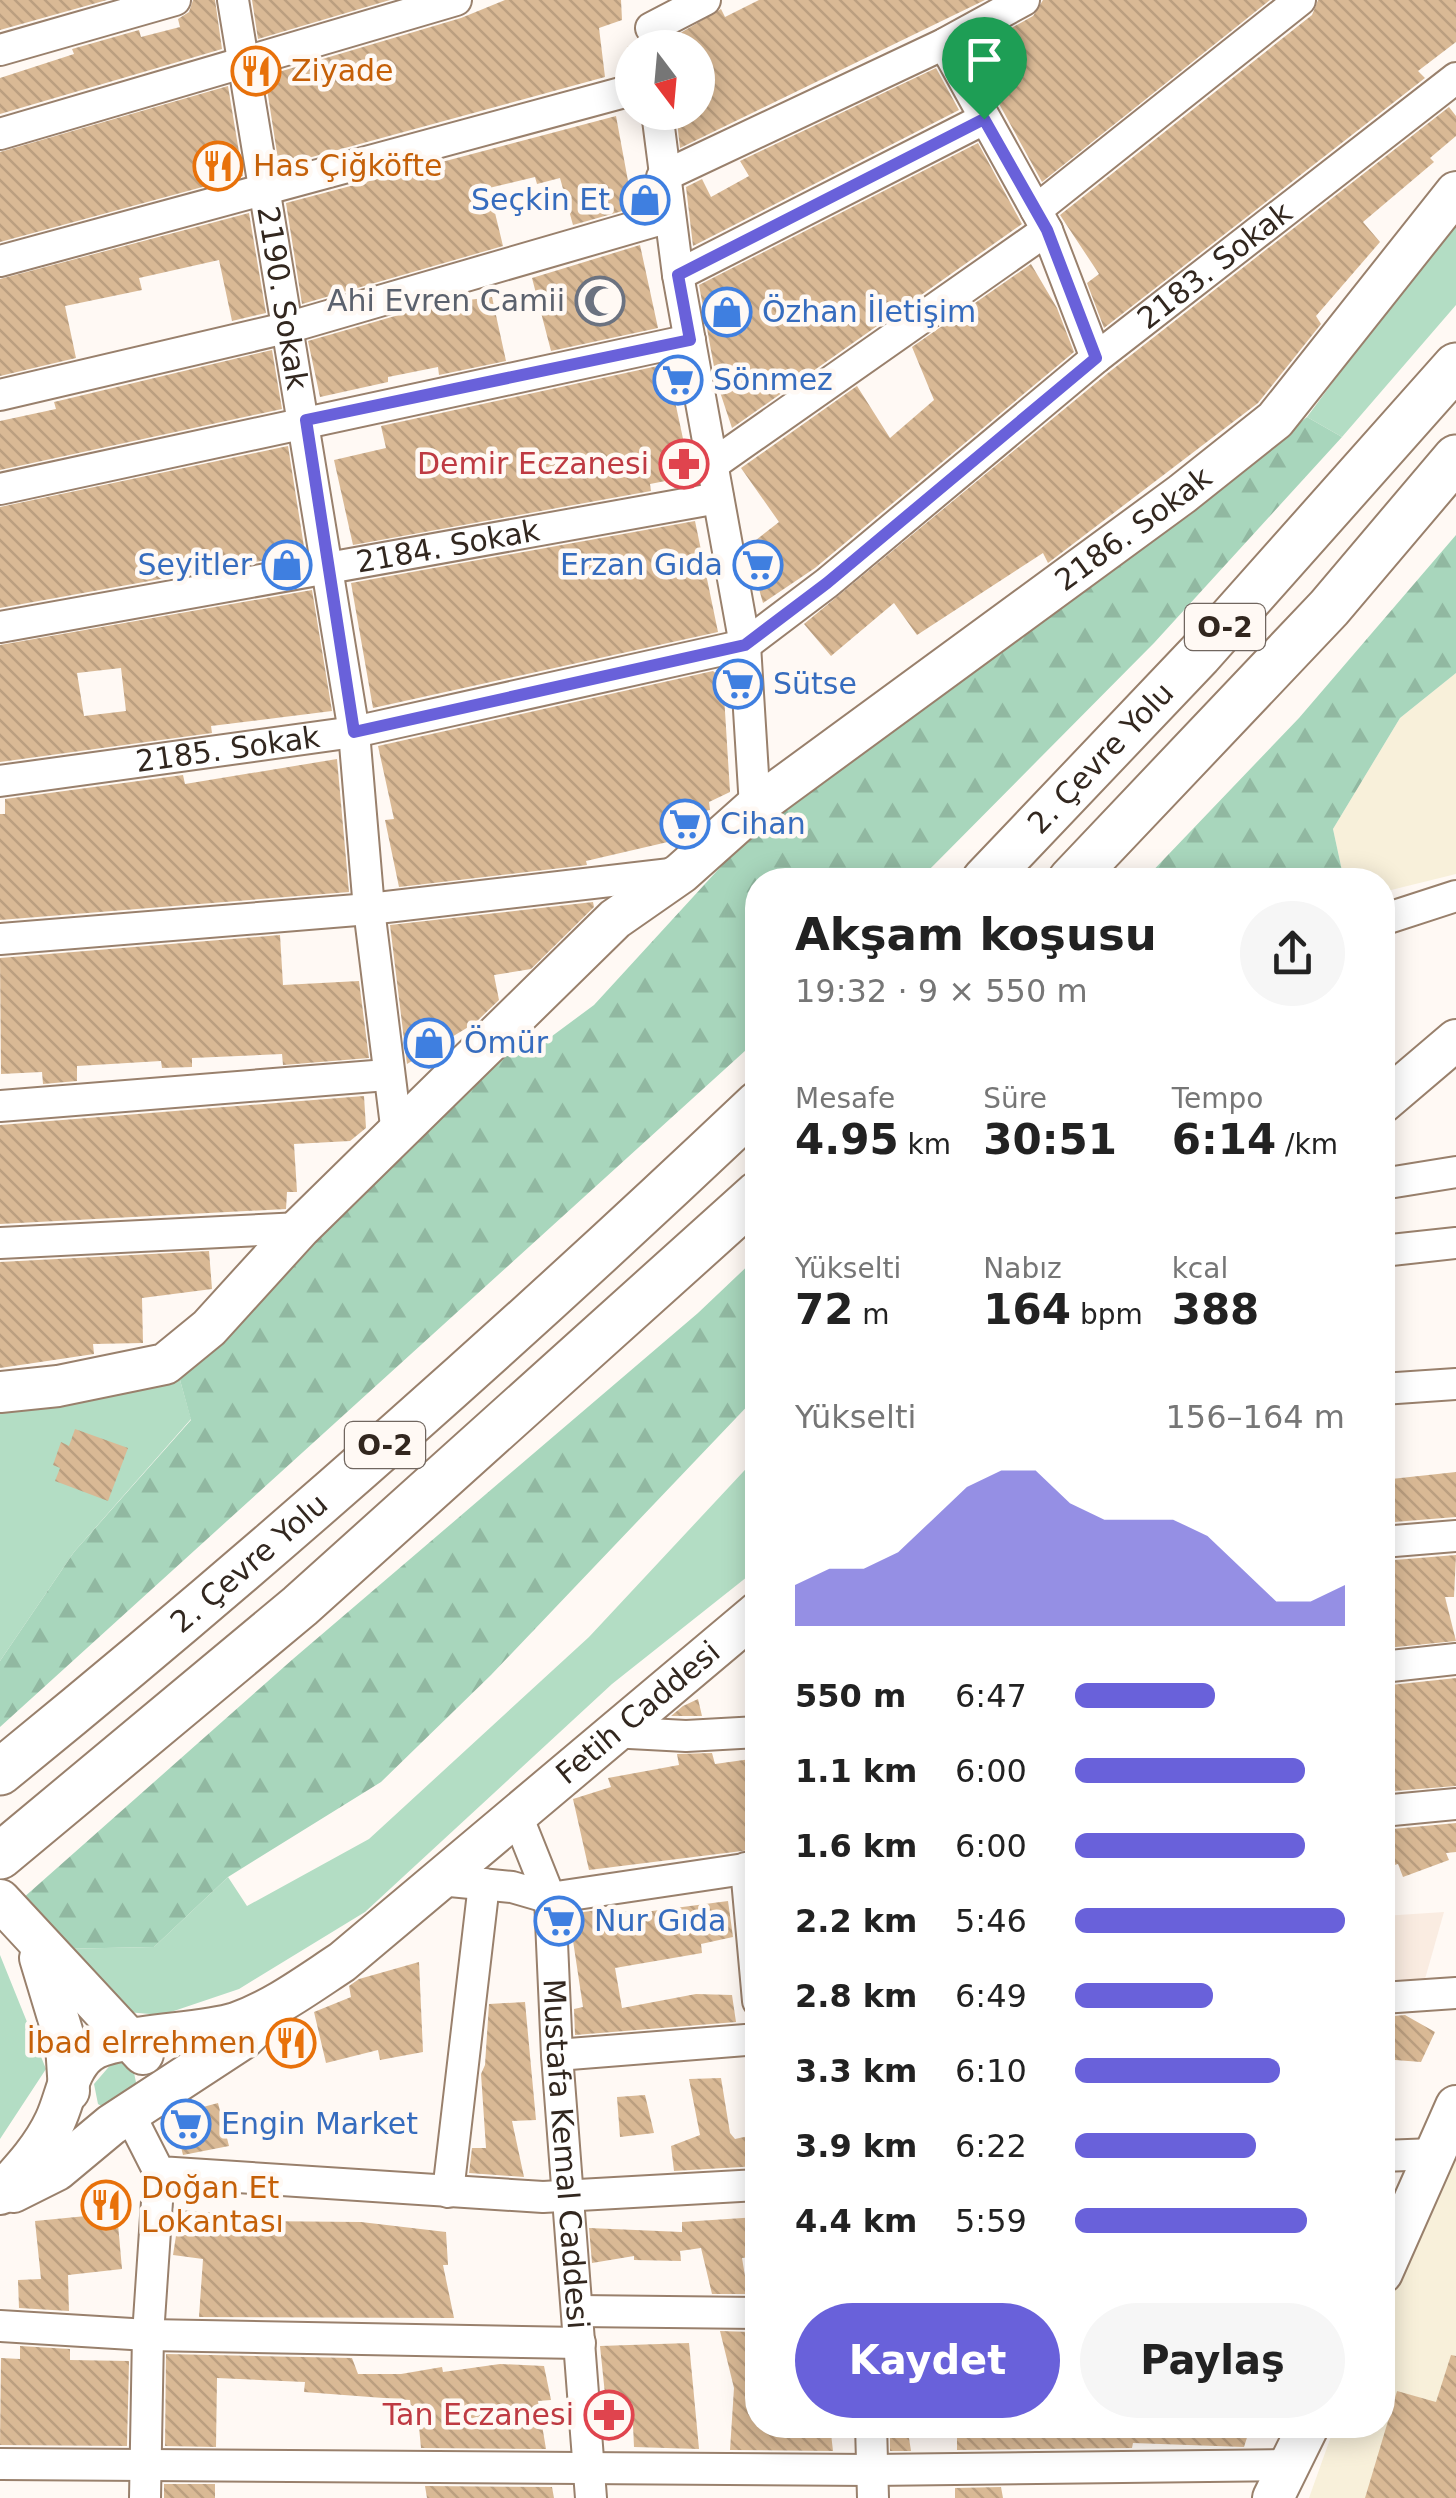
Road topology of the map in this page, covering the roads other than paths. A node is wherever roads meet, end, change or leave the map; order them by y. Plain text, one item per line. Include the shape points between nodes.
1 (175, 0) edge
2 (233, 0) edge
3 (456, 0) edge
4 (705, 0) edge
5 (1024, 0) edge
6 (1300, 0) edge
7 (652, 25) edge
8 (944, 44) junction
9 (0, 50) edge
10 (242, 64) junction
11 (1456, 78) edge
12 (615, 95) edge
13 (984, 119) junction
14 (658, 130) edge
15 (0, 134) edge
16 (662, 178) junction
17 (262, 190) junction
18 (1456, 192) edge
19 (669, 217) junction
20 (1041, 220) junction
21 (0, 261) edge
22 (678, 275) junction
23 (290, 326) junction
24 (690, 340) junction
25 (1096, 358) junction
26 (1456, 366) edge
27 (0, 394) edge
28 (306, 420) junction
29 (1456, 458) edge
30 (712, 465) junction
31 (0, 489) edge
32 (718, 498) junction
33 (330, 567) junction
34 (0, 626) edge
35 (745, 645) junction
36 (354, 732) junction
37 (0, 781) edge
38 (755, 807) junction
39 (996, 868) edge
40 (1083, 868) edge
41 (681, 873) junction
42 (1456, 896) edge
43 (369, 909) junction
44 (1395, 916) edge
45 (0, 939) edge
46 (1442, 1052) edge
47 (1395, 1071) edge
48 (387, 1074) junction
49 (1395, 1092) edge
50 (0, 1106) edge
51 (745, 1116) edge
52 (397, 1134) junction
53 (1456, 1172) edge
54 (1395, 1182) edge
55 (745, 1206) edge
56 (300, 1228) junction
57 (0, 1243) edge
58 (1456, 1243) edge
59 (1395, 1250) edge
60 (1456, 1384) edge
61 (1395, 1389) edge
62 (0, 1392) edge
63 (1456, 1536) edge
64 (1395, 1541) edge
65 (745, 1623) edge
66 (1456, 1659) edge
67 (1395, 1666) edge
68 (611, 1732) junction
69 (745, 1733) edge
70 (0, 1772) edge
71 (1456, 1804) edge
72 (1395, 1810) edge
73 (516, 1812) junction
74 (0, 1856) edge
75 (745, 1869) edge
76 (440, 1880) junction
77 (484, 1884) junction
78 (550, 1898) junction
79 (9, 1912) edge
80 (1456, 1993) edge
81 (1395, 1997) edge
82 (274, 2007) junction
83 (745, 2040) edge
84 (133, 2042) junction
85 (558, 2056) junction
86 (68, 2087) junction
87 (1456, 2106) edge
88 (132, 2110) junction
89 (1434, 2154) junction
90 (1395, 2156) edge
91 (159, 2172) junction
92 (745, 2186) edge
93 (448, 2192) junction
94 (0, 2195) edge
95 (569, 2196) junction
96 (1395, 2243) edge
97 (578, 2311) junction
98 (745, 2313) edge
99 (0, 2326) edge
100 (148, 2334) junction
101 (580, 2343) junction
102 (870, 2438) edge
103 (1303, 2438) edge
104 (0, 2464) edge
105 (143, 2465) junction
106 (1282, 2481) edge
107 (590, 2483) edge
108 (872, 2484) edge
109 (145, 2498) edge

1 - 9 street
2 - 10 street, 2190. Sokak
3 - 10 street
4 - 7 street
5 - 8 street
6 - 20 street
8 - 13 street
8 - 16 street
10 - 15 street
10 - 17 street, 2190. Sokak
11 - 25 street, 2183. Sokak
12 - 17 street
13 - 20 street
13 - 22 street
14 - 16 street
16 - 19 street
17 - 21 street
17 - 23 street, 2190. Sokak
18 - 38 main road, 2186. Sokak via 1275,420
19 - 22 street
19 - 23 street
20 - 25 street
20 - 30 street
22 - 24 street
23 - 27 street
23 - 28 street, 2190. Sokak
24 - 28 street
24 - 30 street
25 - 35 street, 2183. Sokak
26 - 39 highway, 2. Çevre Yolu / O-2 via 1211,642
28 - 31 street
28 - 33 street, 2190. Sokak
29 - 40 highway, O-2 via 1330,608
30 - 32 street
32 - 33 street, 2184. Sokak
32 - 35 street
33 - 34 street, 2184. Sokak
33 - 36 street, 2190. Sokak
35 - 36 street, 2185. Sokak
35 - 38 street
36 - 37 street, 2185. Sokak
36 - 43 street, 2190. Sokak
38 - 41 main road, 2186. Sokak
41 - 43 street
41 - 52 main road, 2186. Sokak via 614,920
42 - 44 street
43 - 45 street
43 - 48 street, 2190. Sokak
46 - 47 street
46 - 49 main road
48 - 50 street
48 - 52 street, 2190. Sokak
51 - 70 highway, 2. Çevre Yolu / O-2 via 404,1430
52 - 56 main road, 2186. Sokak
53 - 54 street
55 - 74 highway, O-2 via 315,1593
56 - 57 street
56 - 62 main road, 2186. Sokak via 210,1328 165,1364
58 - 59 street
60 - 61 street
63 - 64 street
65 - 68 main road, Fetih Caddesi
66 - 67 street
68 - 69 street
68 - 73 main road, Fetih Caddesi
71 - 72 street
73 - 76 main road, Fetih Caddesi
73 - 78 street, Mustafa Kemal Caddesi
75 - 78 street
76 - 77 street
76 - 82 main road, Fetih Caddesi via 342,1962
77 - 78 street
77 - 93 street
78 - 85 street, Mustafa Kemal Caddesi
79 - 84 main road
79 - 86 main road via 39,1956 58,2006
80 - 81 street
82 - 84 main road via 197,2034
82 - 88 main road via 244,2038
83 - 85 street
84 - 86 main road via 89,2051
84 - 88 main road via 151,2062
85 - 95 street, Mustafa Kemal Caddesi
86 - 88 main road via 88,2120
86 - 94 main road via 38,2150
87 - 89 main road
88 - 91 street
88 - 94 main road via 57,2170
89 - 90 street
89 - 96 main road
91 - 93 street
91 - 100 street
92 - 95 street
93 - 95 street
95 - 97 street, Mustafa Kemal Caddesi
97 - 98 street
97 - 101 street, Mustafa Kemal Caddesi
99 - 100 street
100 - 101 street
100 - 105 street
101 - 107 street, Mustafa Kemal Caddesi
102 - 108 street
103 - 106 main road
104 - 105 street
105 - 107 street
105 - 109 street
106 - 108 street
107 - 108 street

